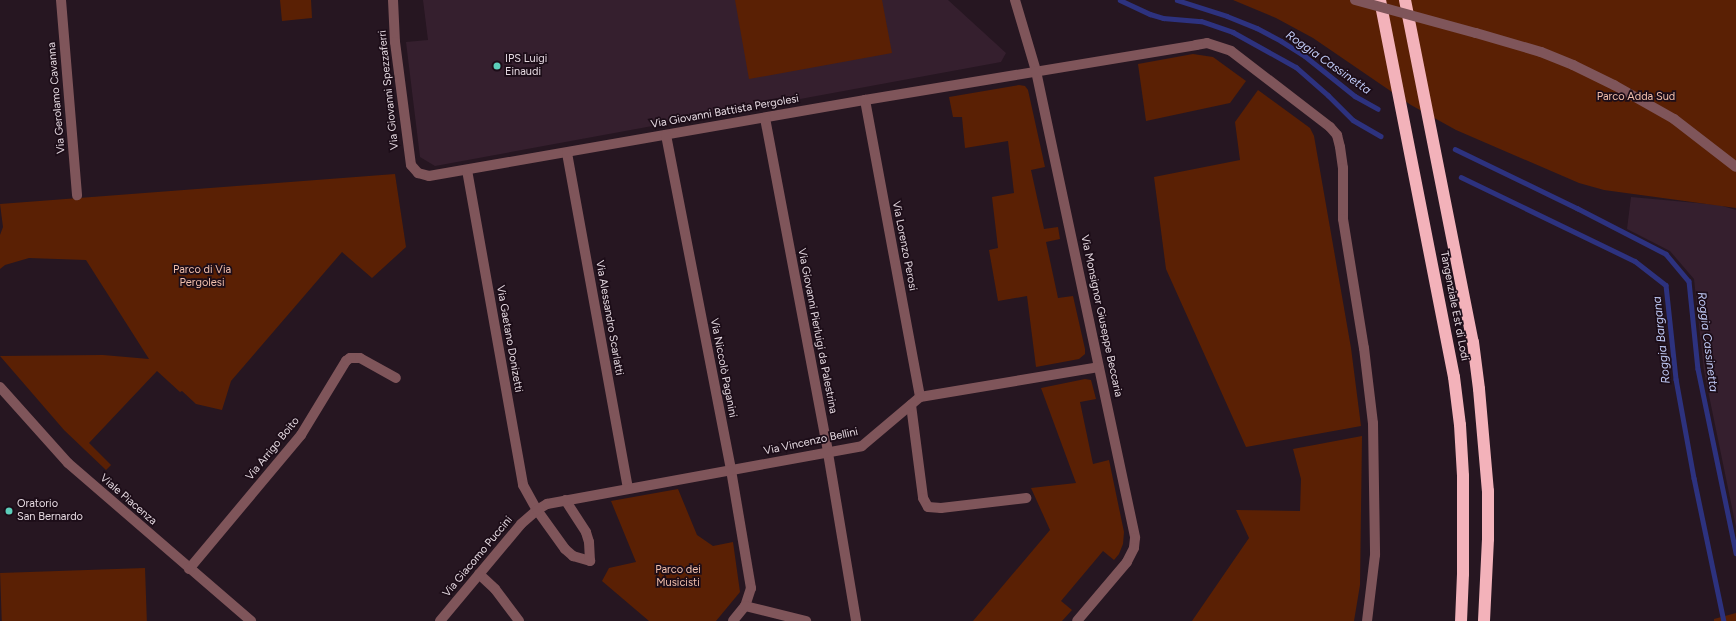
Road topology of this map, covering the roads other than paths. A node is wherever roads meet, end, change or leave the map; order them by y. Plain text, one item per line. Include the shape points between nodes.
1 (61, 0) edge
2 (393, 0) edge
3 (1015, 0) edge
4 (1355, 0) edge
5 (1380, 0) edge
6 (1405, 0) edge
7 (1036, 71) junction
8 (865, 100) junction
9 (765, 118) junction
10 (666, 135) junction
11 (567, 153) junction
12 (1736, 167) edge
13 (467, 170) junction
14 (418, 173) joint
15 (76, 195) dead end
16 (1099, 367) junction
17 (396, 378) dead end
18 (0, 387) edge
19 (920, 397) junction
20 (910, 405) junction
21 (828, 453) junction
22 (730, 470) junction
23 (628, 488) junction
24 (1026, 498) dead end
25 (566, 500) junction
26 (537, 510) junction
27 (189, 569) junction
28 (479, 574) junction
29 (745, 606) junction
30 (250, 621) edge
31 (440, 621) edge
32 (519, 621) edge
33 (733, 621) edge
34 (806, 621) edge
35 (856, 621) edge
36 (1077, 621) edge
37 (1367, 621) edge
38 (1461, 621) edge
39 (1484, 621) edge

1 - 15 street, Via Gerolamo Cavanna
2 - 14 street, Via Giovanni Spezzaferri via 395,42 409,158
3 - 7 street, Via Monsignor Giuseppe Beccaria
4 - 12 street, bridge via 1541,52 1573,65 1674,119
5 - 38 highway, Tangenziale Est di Lodi via 1454,377 1463,476
6 - 39 highway, Tangenziale Est di Lodi via 1473,342 1479,389 1488,490
7 - 8 street, Via Giovanni Battista Pergolesi
7 - 16 street, Via Monsignor Giuseppe Beccaria
7 - 37 street, Via Giovanni Battista Pergolesi via 1196,44 1219,46 1231,51 1337,135 1342,168 1343,219 1364,348 1373,423 1375,555
8 - 9 street, Via Giovanni Battista Pergolesi
8 - 19 street, Via Lorenzo Perosi
9 - 10 street, Via Giovanni Battista Pergolesi
9 - 21 street, Via Giovanni Pierluigi da Palestrina
10 - 11 street, Via Giovanni Battista Pergolesi
10 - 22 street, Via Niccolò Paganini
11 - 13 street, Via Giovanni Battista Pergolesi
11 - 23 street, Via Alessandro Scarlatti
13 - 14 street, Via Giovanni Battista Pergolesi via 429,176
13 - 26 street, Via Gaetano Donizetti via 524,484
16 - 19 street, Via Vincenzo Bellini
16 - 36 street, Via Monsignor Giuseppe Beccaria via 1134,543 1127,562
17 - 27 street, Via Arrigo Boito via 360,358 350,358 346,361 301,435
18 - 27 street, Viale Piacenza via 68,463
19 - 20 street, Via Vincenzo Bellini
20 - 21 street, Via Vincenzo Bellini via 862,446
20 - 24 street via 923,498 928,507 941,508
21 - 22 street, Via Vincenzo Bellini
21 - 35 street, Via Giovanni Pierluigi da Palestrina
22 - 23 street, Via Vincenzo Bellini
22 - 29 street, Via Niccolò Paganini via 751,588
23 - 25 street, Via Vincenzo Bellini
25 - 26 street, Via Vincenzo Bellini via 547,504
25 - 26 street, Via Gaetano Donizetti via 586,532 590,561 573,556 565,549
26 - 28 street, Via Giacomo Puccini
27 - 30 street, Viale Piacenza
28 - 31 street, Via Giacomo Puccini
28 - 32 street via 495,589
29 - 33 street
29 - 34 street

